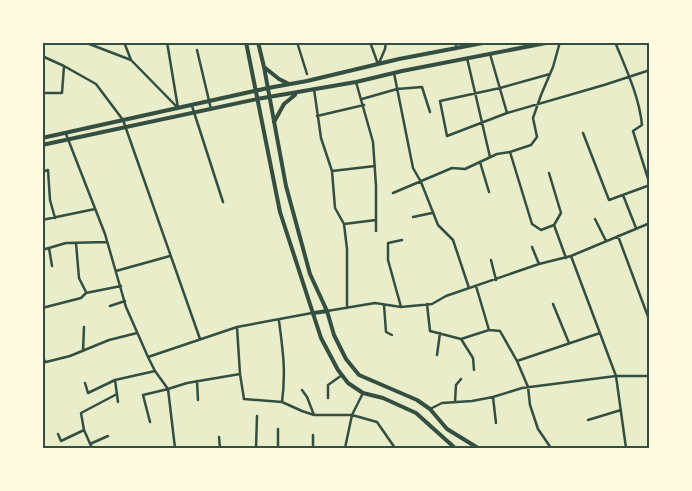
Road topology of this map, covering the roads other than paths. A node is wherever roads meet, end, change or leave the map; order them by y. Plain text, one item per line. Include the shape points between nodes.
1 (84, 42) edge
2 (124, 42) edge
3 (167, 42) edge
4 (246, 42) edge
5 (258, 42) edge
6 (297, 42) edge
7 (370, 42) edge
8 (386, 42) edge
9 (456, 42) edge
10 (488, 42) edge
11 (551, 42) edge
12 (560, 42) edge
13 (615, 42) edge
14 (456, 48) junction
15 (197, 50) dead end
16 (490, 54) junction
17 (42, 56) edge
18 (467, 58) junction
19 (131, 60) junction
20 (378, 64) junction
21 (64, 66) junction
22 (264, 67) junction
23 (650, 70) edge
24 (394, 73) junction
25 (307, 74) dead end
26 (550, 74) junction
27 (630, 77) junction
28 (356, 82) junction
29 (289, 84) junction
30 (268, 88) junction
31 (500, 88) junction
32 (314, 89) junction
33 (397, 89) junction
34 (256, 91) junction
35 (42, 93) edge
36 (298, 93) junction
37 (475, 94) junction
38 (270, 97) junction
39 (257, 99) junction
40 (362, 99) junction
41 (248, 101) junction
42 (209, 102) junction
43 (364, 105) junction
44 (538, 105) junction
45 (192, 106) junction
46 (178, 108) junction
47 (259, 108) junction
48 (210, 109) junction
49 (195, 112) junction
50 (430, 112) dead end
51 (507, 113) junction
52 (179, 116) junction
53 (317, 116) junction
54 (122, 120) junction
55 (274, 122) junction
56 (482, 124) junction
57 (125, 128) junction
58 (66, 132) junction
59 (583, 133) dead end
60 (42, 138) edge
61 (68, 140) junction
62 (42, 145) edge
63 (510, 152) junction
64 (490, 157) junction
65 (480, 162) junction
66 (375, 166) junction
67 (332, 171) junction
68 (42, 172) edge
69 (549, 173) dead end
70 (421, 182) junction
71 (650, 185) edge
72 (489, 192) dead end
73 (393, 193) dead end
74 (623, 195) junction
75 (223, 202) dead end
76 (95, 208) junction
77 (432, 213) junction
78 (413, 216) dead end
79 (55, 218) junction
80 (595, 219) dead end
81 (42, 220) edge
82 (376, 220) junction
83 (650, 223) edge
84 (344, 224) junction
85 (554, 225) junction
86 (636, 228) junction
87 (376, 231) dead end
88 (618, 236) junction
89 (402, 240) dead end
90 (108, 242) junction
91 (606, 242) junction
92 (76, 243) junction
93 (532, 247) dead end
94 (49, 248) junction
95 (42, 250) edge
96 (170, 256) junction
97 (571, 256) junction
98 (566, 258) junction
99 (491, 260) dead end
100 (539, 264) junction
101 (52, 266) dead end
102 (116, 271) junction
103 (496, 280) junction
104 (120, 286) junction
105 (476, 286) junction
106 (469, 288) junction
107 (86, 293) junction
108 (125, 301) junction
109 (427, 304) junction
110 (553, 304) dead end
111 (384, 305) junction
112 (110, 306) dead end
113 (400, 307) junction
114 (42, 308) edge
115 (347, 308) junction
116 (327, 311) junction
117 (314, 313) junction
118 (279, 320) junction
119 (650, 322) edge
120 (84, 327) dead end
121 (237, 327) junction
122 (489, 330) junction
123 (137, 333) junction
124 (440, 333) junction
125 (600, 333) junction
126 (392, 335) dead end
127 (200, 339) junction
128 (461, 339) junction
129 (569, 343) junction
130 (83, 351) junction
131 (42, 354) edge
132 (437, 355) dead end
133 (148, 357) junction
134 (517, 361) junction
135 (44, 363) edge
136 (474, 370) dead end
137 (155, 371) junction
138 (240, 374) junction
139 (342, 375) junction
140 (616, 376) junction
141 (650, 376) edge
142 (461, 379) dead end
143 (115, 380) junction
144 (197, 381) junction
145 (85, 383) dead end
146 (528, 387) junction
147 (168, 389) junction
148 (302, 390) dead end
149 (363, 393) junction
150 (117, 394) junction
151 (493, 397) junction
152 (328, 398) dead end
153 (198, 400) dead end
154 (118, 402) dead end
155 (282, 402) junction
156 (456, 402) junction
157 (430, 409) junction
158 (621, 410) junction
159 (314, 415) junction
160 (352, 415) junction
161 (256, 416) dead end
162 (588, 420) dead end
163 (150, 422) dead end
164 (496, 423) dead end
165 (278, 429) dead end
166 (84, 430) junction
167 (58, 434) dead end
168 (313, 435) dead end
169 (108, 436) dead end
170 (219, 437) dead end
171 (90, 444) junction
172 (92, 448) edge
173 (175, 448) edge
174 (220, 448) edge
175 (256, 448) edge
176 (278, 448) edge
177 (313, 448) edge
178 (345, 448) edge
179 (395, 448) edge
180 (455, 448) edge
181 (478, 448) edge
182 (551, 448) edge
183 (626, 448) edge

1 - 19 street
2 - 19 street
3 - 46 street
4 - 34 main road
5 - 22 main road
6 - 25 street
7 - 20 street
8 - 20 street
9 - 14 street
10 - 14 main road
11 - 16 main road
12 - 26 street
13 - 27 street
14 - 20 main road
15 - 42 street
16 - 18 main road
16 - 31 street
17 - 21 street
18 - 24 main road
18 - 37 street
19 - 46 street
20 - 29 main road
21 - 35 street via 62,93
21 - 54 street via 96,84
22 - 29 main road
22 - 30 main road
23 - 27 street
24 - 28 main road
24 - 33 street
26 - 31 street
26 - 44 street
27 - 44 street
27 - 71 street via 642,125 632,132
28 - 32 main road
28 - 40 street
29 - 30 main road
30 - 34 main road
30 - 38 main road
31 - 37 street
31 - 51 street
32 - 36 main road
32 - 53 street
33 - 40 street
33 - 50 street via 422,86
33 - 70 street via 409,155
34 - 39 main road
34 - 42 main road
36 - 38 main road
36 - 55 main road via 284,104
37 - 56 street
37 - 56 street via 440,101 447,136
38 - 39 main road
38 - 55 main road
39 - 41 main road
39 - 47 main road
40 - 43 street
41 - 47 main road
41 - 48 main road
42 - 45 main road
42 - 48 street
43 - 53 street
43 - 66 street
44 - 51 street
44 - 63 street via 533,118 537,137 531,145
45 - 46 main road
45 - 49 street
46 - 52 street
46 - 54 main road
47 - 117 main road via 280,212
48 - 49 main road
49 - 52 main road
49 - 75 street
51 - 56 street
52 - 57 main road
53 - 67 street
54 - 57 street
54 - 58 main road
55 - 116 main road via 286,186 310,274
56 - 64 street
57 - 61 main road
57 - 96 street
58 - 60 main road
58 - 61 street
59 - 74 street via 609,200
61 - 62 main road
61 - 76 street
63 - 64 street
63 - 85 street via 532,224 541,230
64 - 65 street
65 - 70 street via 465,169 452,168
65 - 72 street
66 - 67 street
66 - 82 street
67 - 84 street via 335,208
68 - 79 street via 48,170 50,176 50,200
69 - 85 street via 561,214
70 - 73 street
70 - 77 street
71 - 74 street
74 - 86 street
76 - 79 street
76 - 90 street
77 - 78 street
77 - 106 street via 438,225 453,240
79 - 81 street
80 - 91 street
82 - 84 street
82 - 87 street
83 - 86 street
84 - 115 street
85 - 98 street
86 - 88 street
88 - 91 street
88 - 119 street
89 - 113 street via 388,243 388,260
90 - 92 street
90 - 102 street
91 - 97 street
92 - 94 street
92 - 107 street via 80,278
93 - 100 street
94 - 95 street
94 - 101 street
96 - 102 street
96 - 127 street
97 - 98 street
97 - 125 street
98 - 100 street
99 - 103 street
100 - 103 street
102 - 104 street
103 - 105 street
104 - 107 street
104 - 108 street
105 - 106 street
105 - 122 street
106 - 109 street
107 - 114 street via 81,298
108 - 112 street
108 - 123 street
109 - 113 street
109 - 124 street via 430,330
110 - 129 street
111 - 113 street
111 - 115 street via 375,303
111 - 126 street via 386,332
115 - 116 street
116 - 117 main road
116 - 157 main road via 346,359 359,375 417,400
117 - 118 street
117 - 139 main road via 321,338
118 - 121 street
118 - 155 street via 285,379
120 - 130 street
121 - 127 street
121 - 138 street
122 - 128 street
122 - 134 street via 500,331
123 - 130 street
123 - 133 street
124 - 128 street
124 - 132 street
125 - 129 street
125 - 140 street
127 - 133 street
128 - 136 street via 473,358
129 - 134 street
130 - 135 street
131 - 135 street
133 - 137 street
134 - 146 street
137 - 143 street
137 - 147 street
138 - 144 street
138 - 155 street via 244,399
139 - 149 main road
139 - 152 street via 328,385
140 - 141 street
140 - 146 street
140 - 158 street
142 - 156 street via 456,385
143 - 145 street via 88,393
143 - 150 street
144 - 147 street
144 - 153 street
146 - 151 street
146 - 182 street via 538,429
147 - 163 street via 143,395
147 - 173 street
148 - 159 street
149 - 160 street
149 - 180 main road via 384,398 416,413
150 - 154 street
150 - 166 street via 81,413
151 - 156 street
151 - 164 street
155 - 159 street
156 - 157 street via 442,402
157 - 181 main road via 447,429
158 - 162 street
158 - 183 street
159 - 160 street
160 - 178 street
160 - 179 street via 377,422
161 - 175 street
165 - 176 street
166 - 167 street via 61,441
166 - 171 street
168 - 177 street
169 - 171 street
170 - 174 street
171 - 172 street

